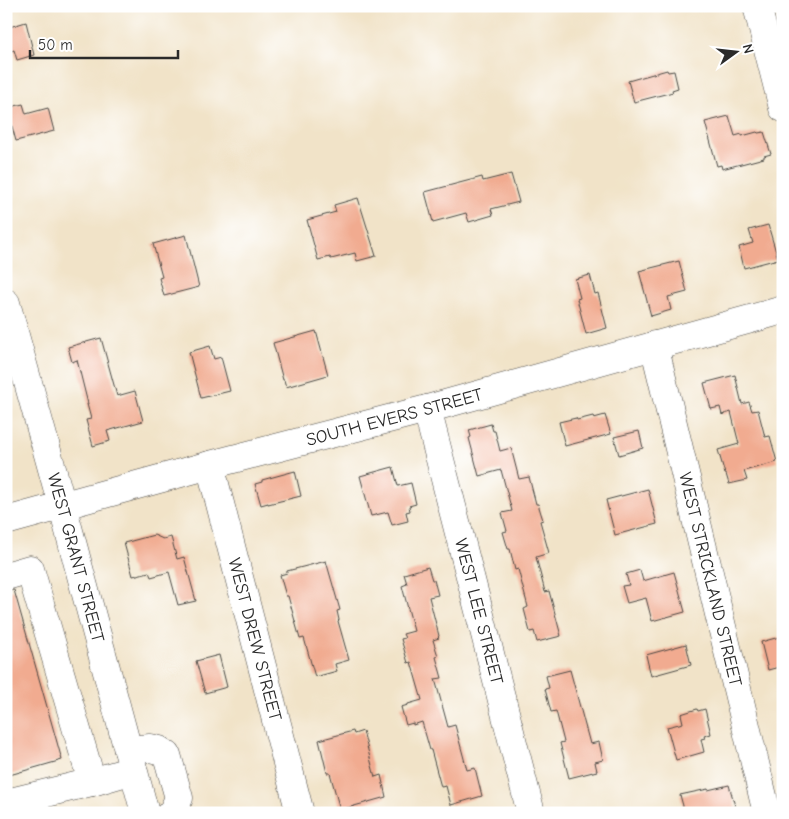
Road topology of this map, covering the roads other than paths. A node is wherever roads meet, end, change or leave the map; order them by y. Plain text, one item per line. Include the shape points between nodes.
1 (757, 6) edge
2 (783, 108) edge
3 (6, 303) edge
4 (783, 310) edge
5 (654, 345) junction
6 (426, 409) junction
7 (210, 465) junction
8 (62, 505) junction
9 (6, 520) edge
10 (6, 576) edge
11 (131, 760) junction
12 (92, 782) junction
13 (6, 803) edge
14 (145, 813) edge
15 (171, 813) edge
16 (300, 813) edge
17 (531, 813) edge
18 (767, 813) edge

1 - 2 street
3 - 8 street, WEST GRANT STREET
4 - 5 street, SOUTH EVERS STREET
5 - 6 street, SOUTH EVERS STREET
5 - 18 street, WEST STRICKLAND STREET
6 - 7 street, SOUTH EVERS STREET
6 - 17 street, WEST LEE STREET
7 - 8 street, SOUTH EVERS STREET
7 - 16 street, WEST DREW STREET
8 - 9 street, SOUTH EVERS STREET
8 - 11 street, WEST GRANT STREET
10 - 12 street via 30,569
11 - 12 street
11 - 14 street, WEST GRANT STREET
11 - 15 street via 150,748 167,755 179,798
12 - 13 street

